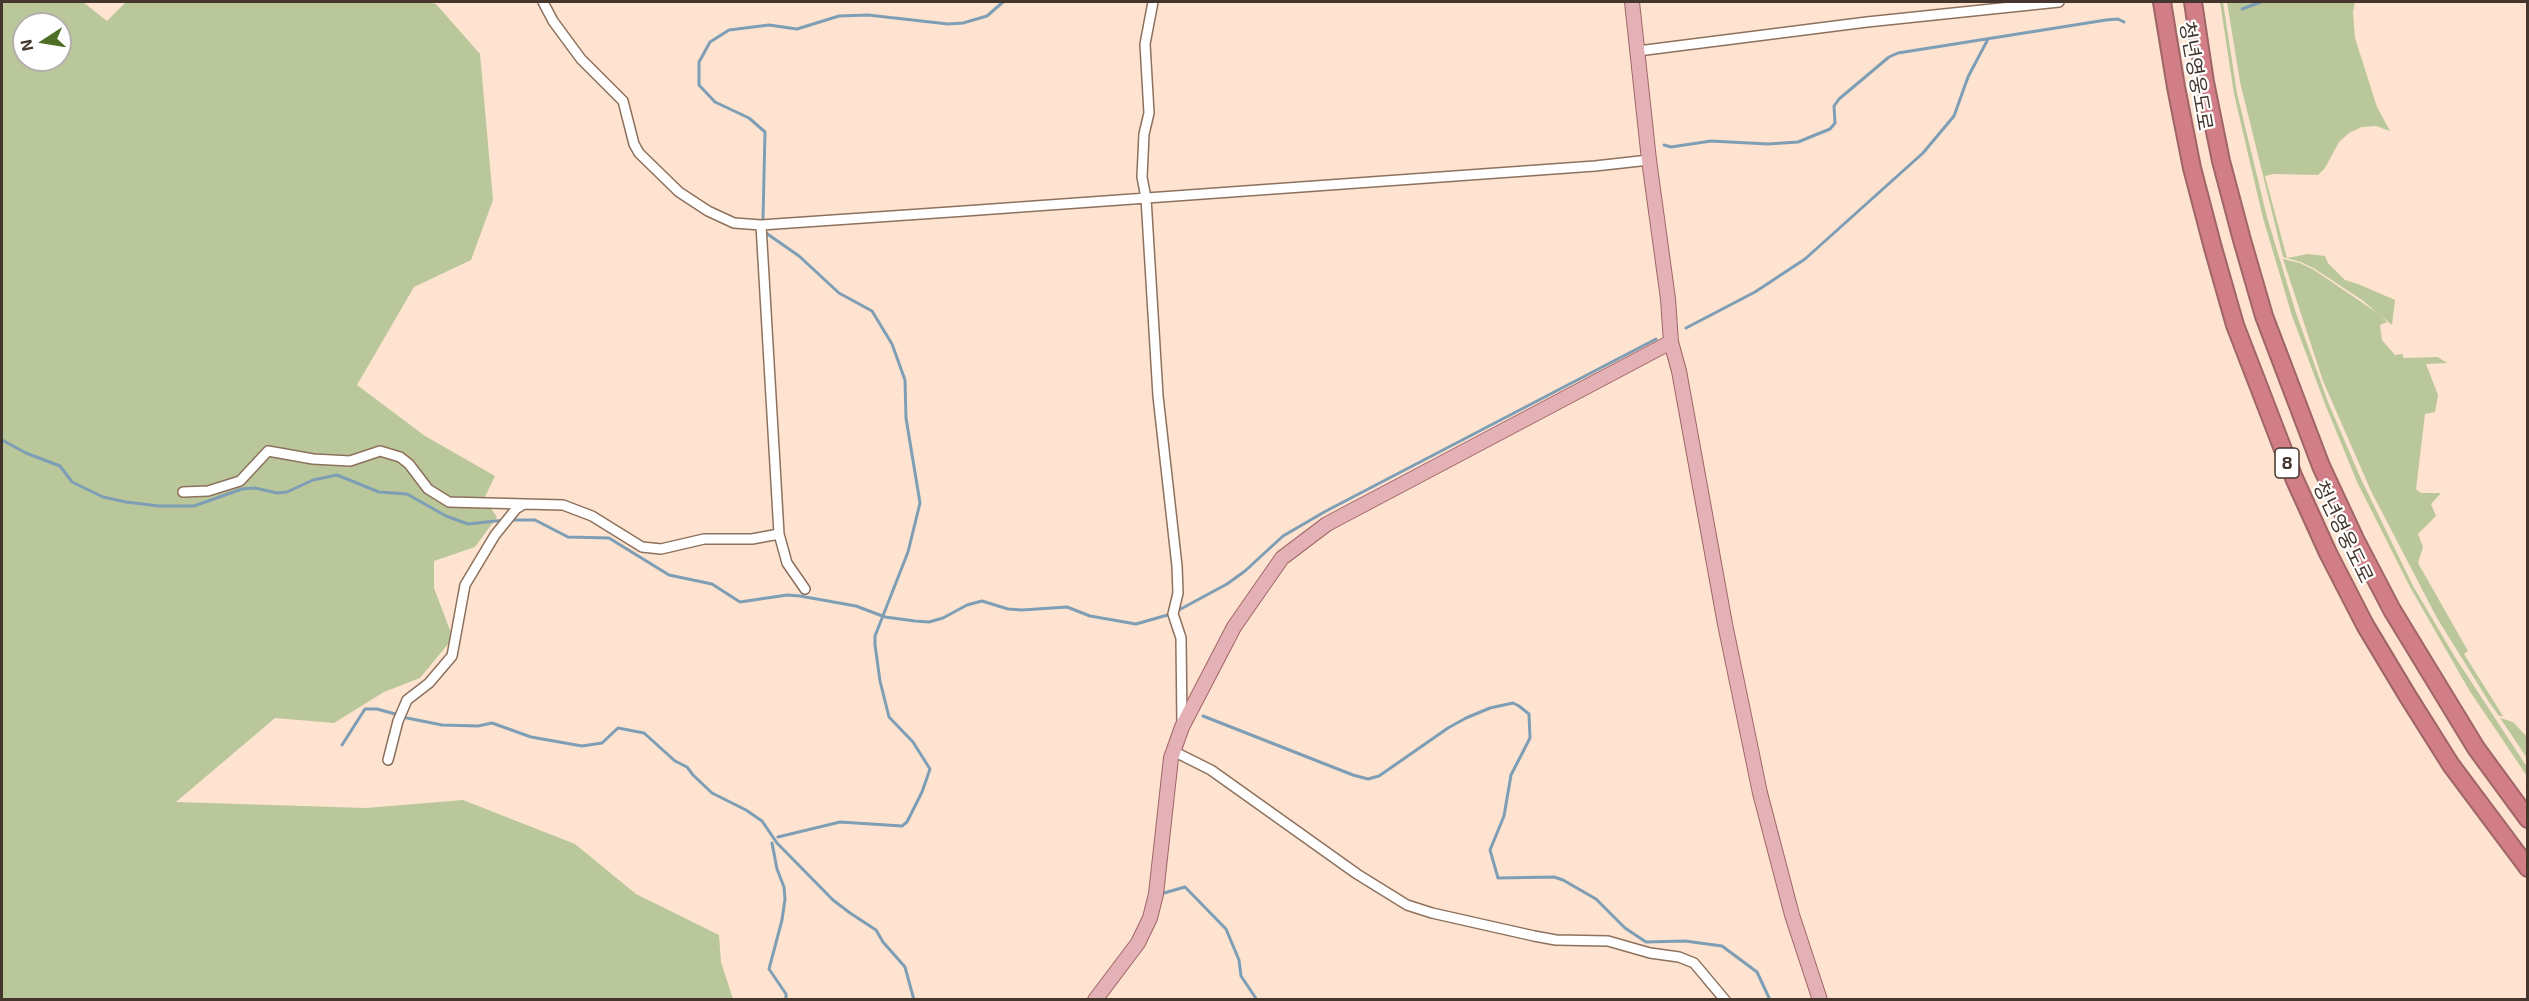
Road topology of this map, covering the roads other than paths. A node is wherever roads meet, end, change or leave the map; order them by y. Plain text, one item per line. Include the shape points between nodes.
1 (543, 2) edge
2 (1153, 2) edge
3 (1632, 2) edge
4 (2059, 2) edge
5 (2193, 4) edge
6 (2162, 5) edge
7 (1638, 51) junction
8 (1649, 160) junction
9 (1146, 198) junction
10 (761, 225) junction
11 (1671, 342) junction
12 (183, 492) dead end
13 (526, 502) junction
14 (779, 534) junction
15 (805, 589) dead end
16 (1182, 727) junction
17 (1173, 751) junction
18 (388, 760) dead end
19 (2528, 819) edge
20 (2528, 868) edge
21 (1095, 999) edge
22 (1725, 999) edge
23 (1820, 999) edge

1 - 10 street via 581,59 623,101 634,144 658,173 686,197 723,219
2 - 9 street via 1145,45 1149,113 1142,161
3 - 7 main road
4 - 7 street
5 - 19 highway, 청년영웅도로 / 8 via 2219,150 2242,240 2268,327 2321,466 2392,610 2476,748
6 - 20 highway, 청년영웅도로 / 8 via 2192,168 2213,248 2235,325 2294,478 2328,553 2407,695 2451,765
7 - 8 main road
8 - 9 street
8 - 11 main road
9 - 10 street
9 - 16 street via 1158,396 1179,585 1173,614 1181,638
10 - 14 street
11 - 16 main road via 1308,537 1282,558 1249,604
11 - 23 main road via 1760,793 1792,915
12 - 13 street via 208,491 240,481 267,452 350,461 380,451 400,457 428,489 449,502
13 - 14 street via 580,510 642,547 661,549 704,539 752,539
13 - 18 street via 501,527 465,585 452,656 429,683 407,700
14 - 15 street via 787,563
16 - 17 main road
17 - 21 main road via 1150,918 1137,944
17 - 22 street via 1211,770 1407,905 1534,936 1608,941 1679,957 1694,963

